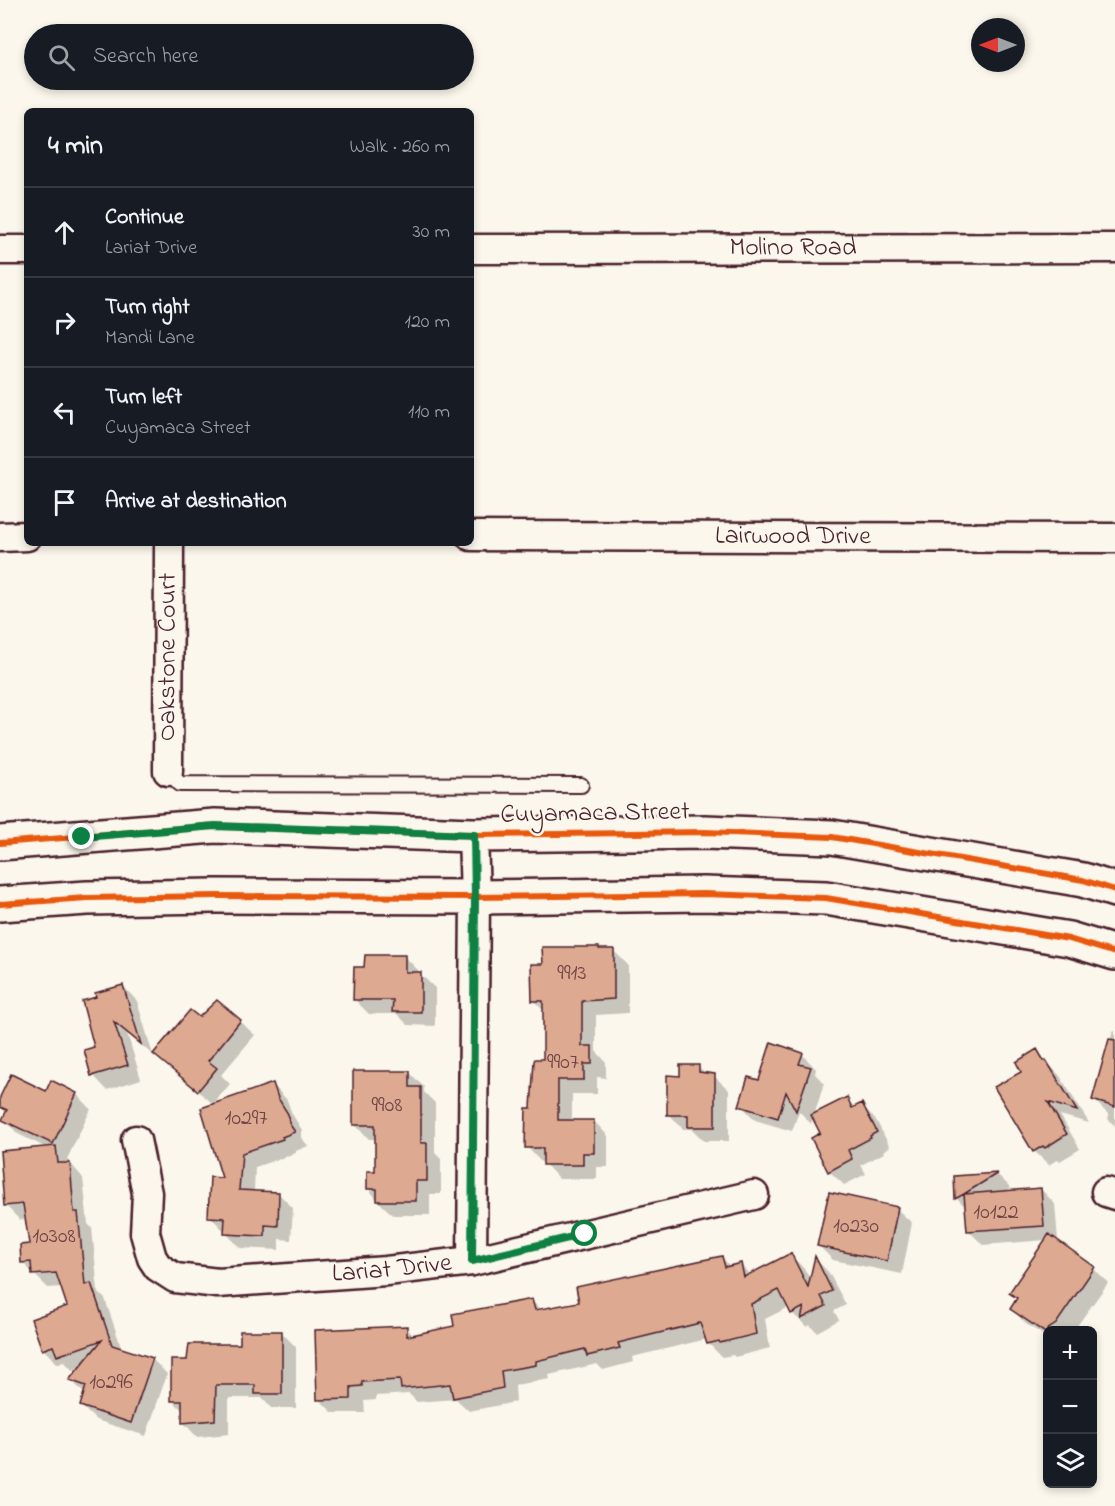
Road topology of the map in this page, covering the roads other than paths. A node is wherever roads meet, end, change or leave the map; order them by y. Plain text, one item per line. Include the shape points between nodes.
1 (1115, 248) edge
2 (474, 249) edge
3 (0, 250) edge
4 (24, 250) edge
5 (24, 536) edge
6 (474, 536) edge
7 (0, 537) edge
8 (1115, 538) edge
9 (169, 546) edge
10 (168, 771) joint
11 (581, 785) dead end
12 (474, 835) junction
13 (0, 843) edge
14 (1115, 890) edge
15 (475, 897) junction
16 (0, 904) edge
17 (1115, 953) edge
18 (136, 1140) dead end
19 (754, 1195) dead end
20 (472, 1261) junction

1 - 2 street, Molino Road
3 - 4 street
5 - 7 street
6 - 8 street, Lairwood Drive
9 - 10 street, Oakstone Court
10 - 11 lane via 180,784
12 - 13 main road, Cuyamaca Street via 215,826
12 - 14 main road, Cuyamaca Street via 705,832 832,837 1083,880
12 - 15 street
15 - 16 main road via 204,896
15 - 17 main road via 704,894 826,898 1069,939
15 - 20 street
18 - 20 street, Lariat Drive via 147,1193 145,1233 152,1258 158,1268 175,1278 218,1283
19 - 20 street, Lariat Drive

